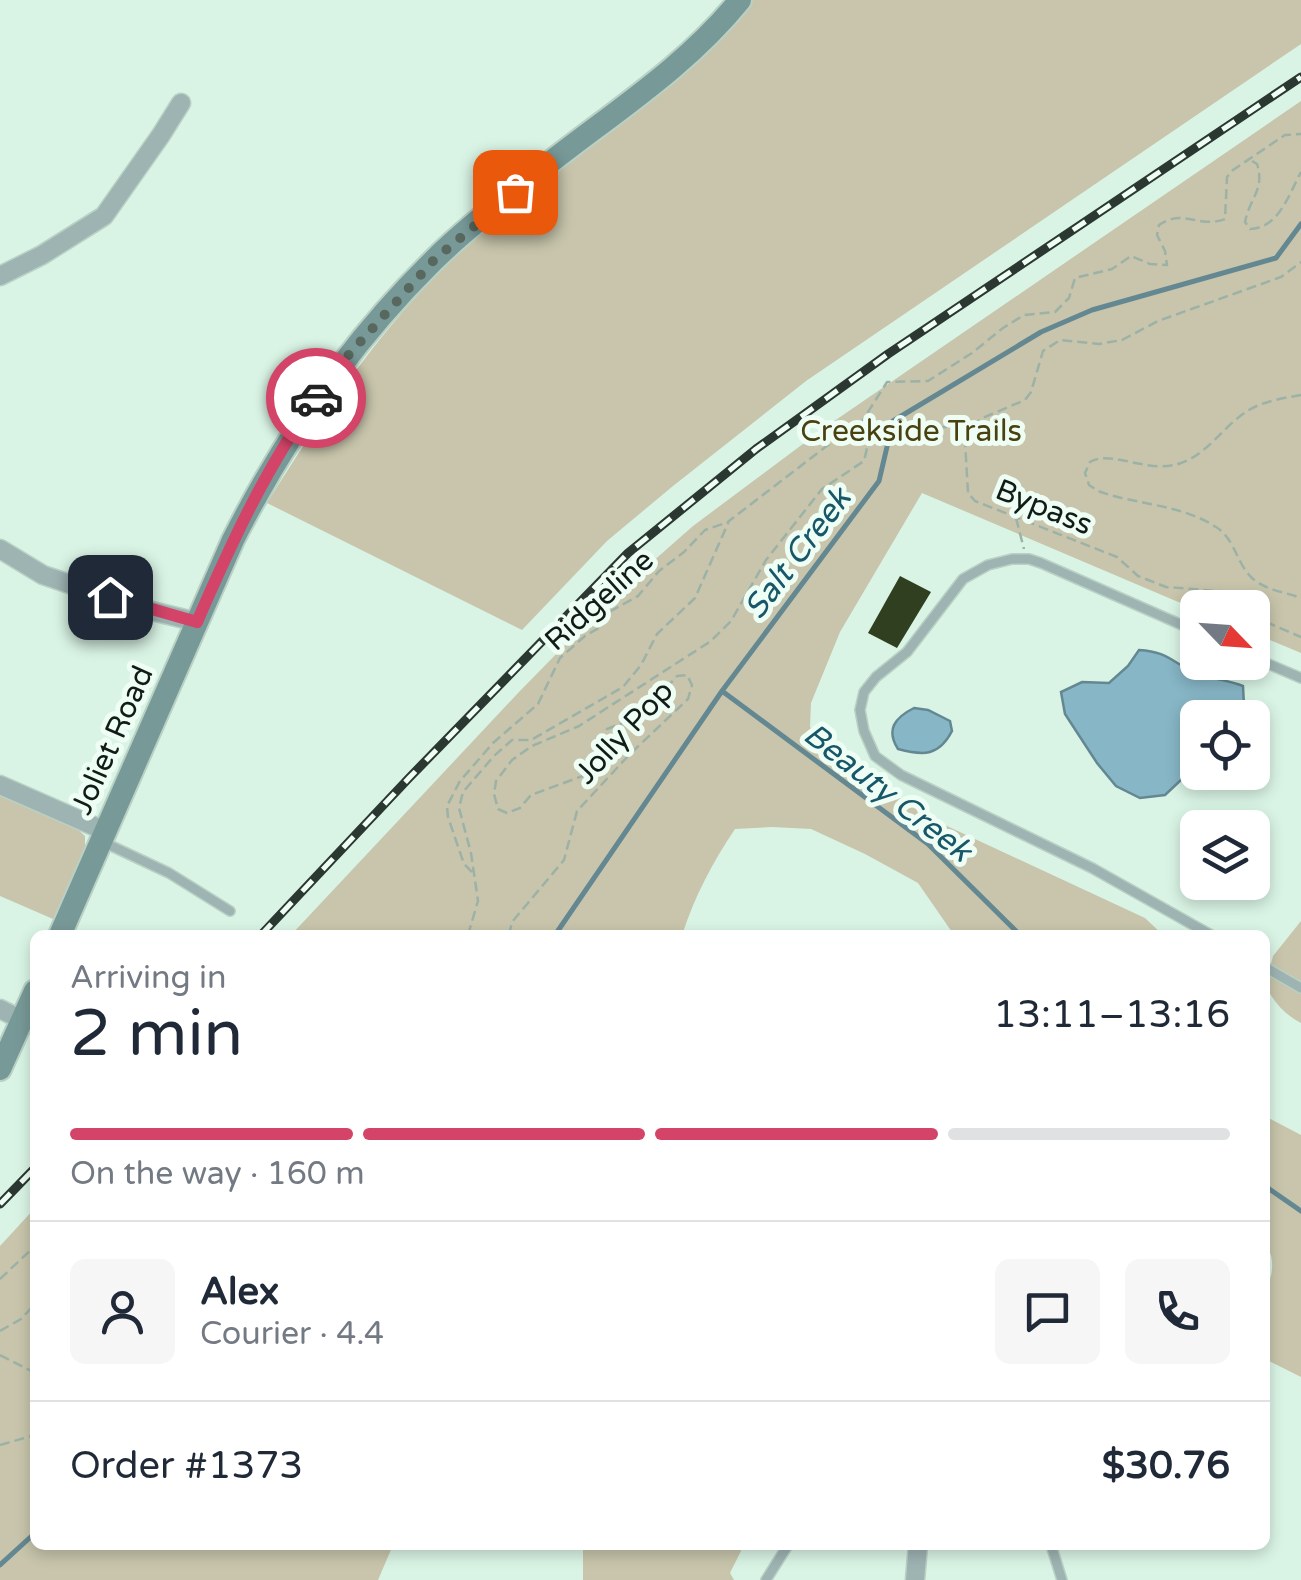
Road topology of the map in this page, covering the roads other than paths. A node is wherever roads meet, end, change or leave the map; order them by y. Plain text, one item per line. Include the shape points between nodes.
1 (740, 0) edge
2 (181, 103) dead end
3 (0, 276) edge
4 (0, 549) edge
5 (197, 622) junction
6 (1180, 624) edge
7 (1270, 665) edge
8 (1301, 678) edge
9 (0, 785) edge
10 (103, 836) junction
11 (230, 911) dead end
12 (62, 930) edge
13 (1202, 930) edge
14 (1270, 970) edge
15 (1301, 988) edge
16 (30, 1002) edge
17 (0, 1010) edge
18 (22, 1020) junction
19 (0, 1069) edge
20 (785, 1550) edge
21 (917, 1550) edge
22 (1052, 1550) edge
23 (766, 1580) edge
24 (914, 1580) edge
25 (1062, 1580) edge

1 - 5 main road, Joliet Road via 687,57 434,260 384,314 303,416 263,481
2 - 3 street via 104,216
4 - 5 street via 43,575
5 - 10 main road, Joliet Road
6 - 13 lane via 1066,572 1012,558 963,579 908,652 864,692 860,710 875,756 902,775
7 - 8 lane
9 - 10 street
10 - 11 lane
10 - 12 main road, Joliet Road
14 - 15 lane
16 - 18 main road
17 - 18 street
18 - 19 main road
20 - 23 lane
21 - 24 street
22 - 25 lane

